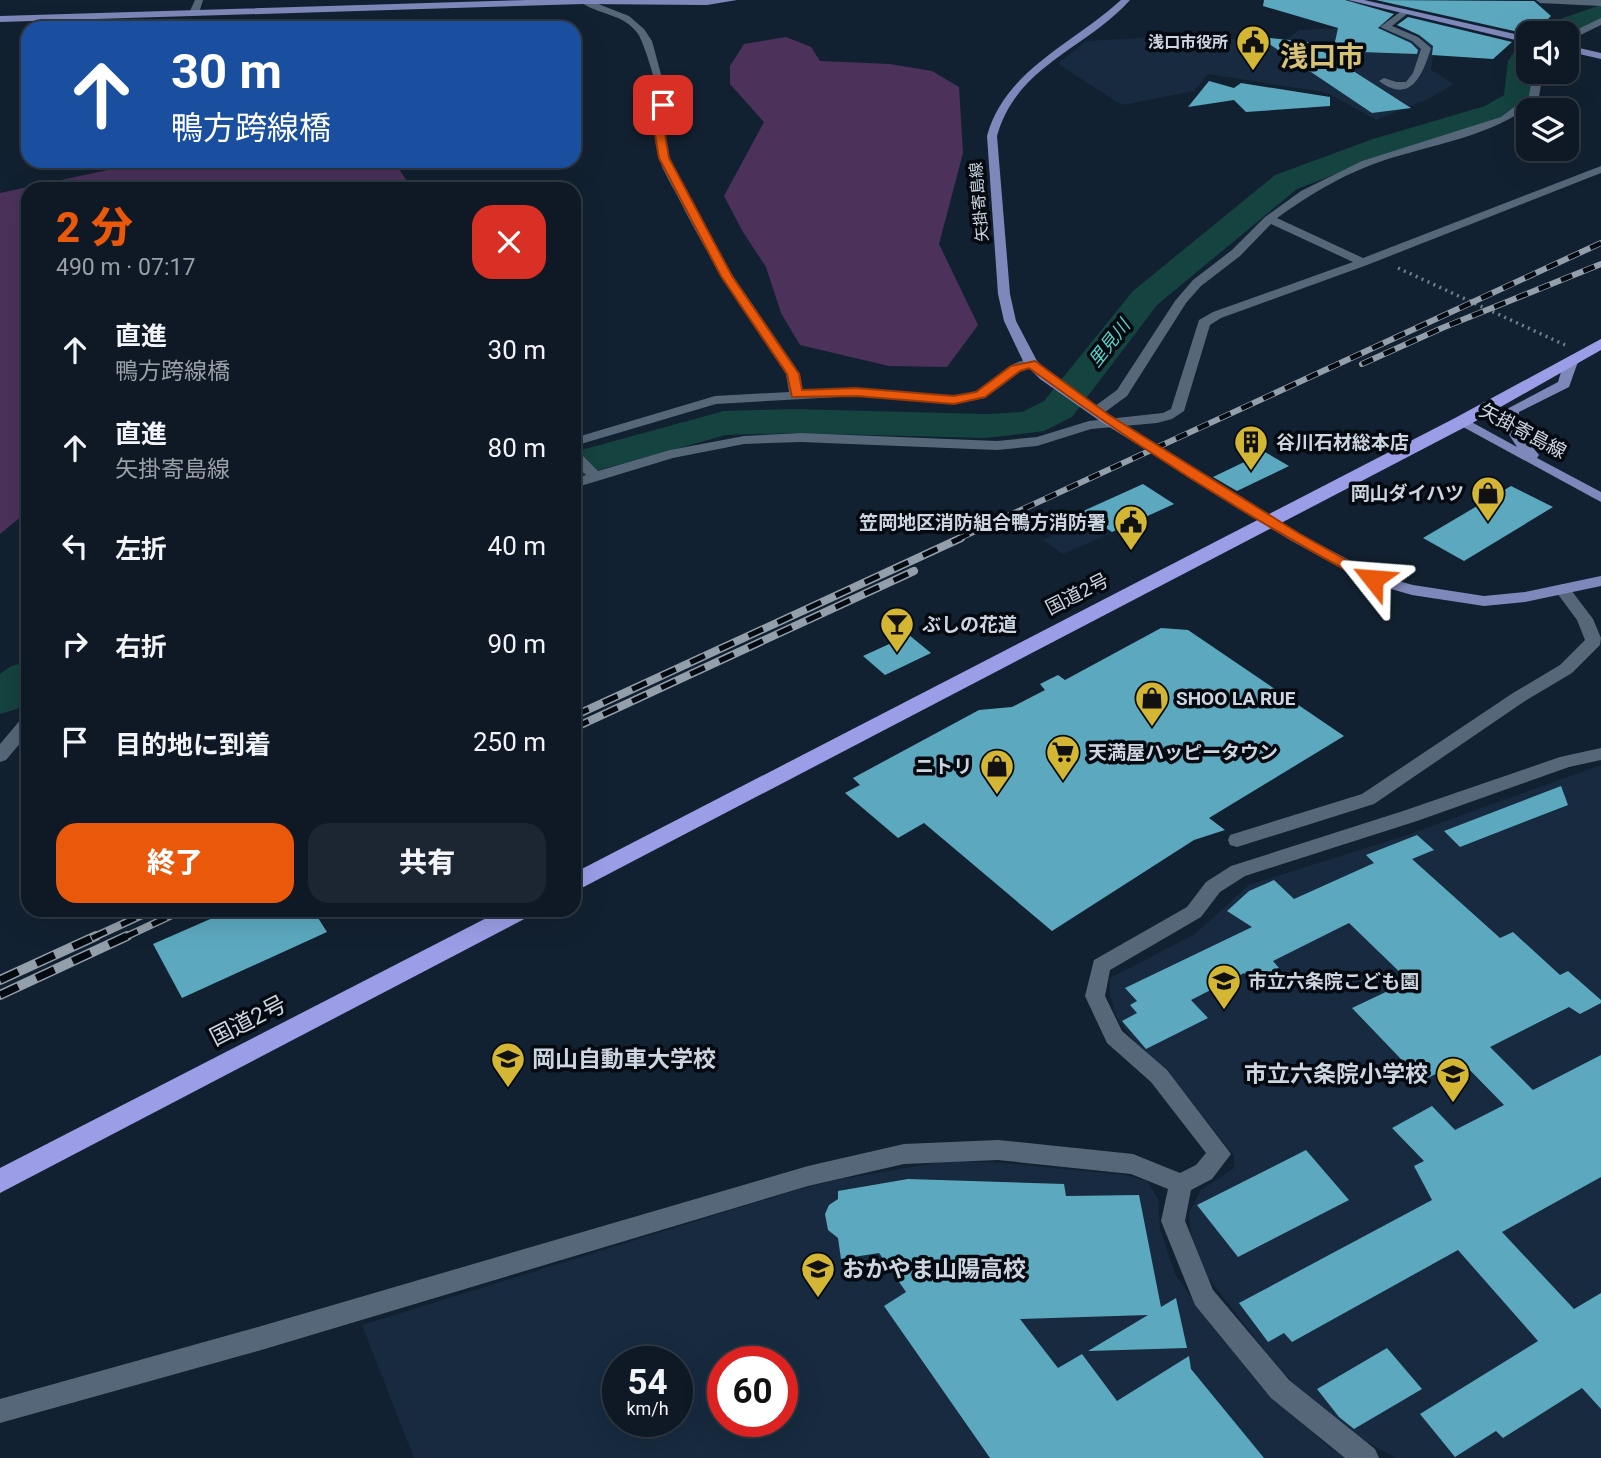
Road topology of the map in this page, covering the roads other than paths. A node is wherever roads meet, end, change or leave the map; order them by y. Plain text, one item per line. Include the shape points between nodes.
1 (199, 0) edge
2 (733, 0) edge
3 (1126, 0) edge
4 (1352, 0) edge
5 (1540, 0) edge
6 (583, 1) edge
7 (1601, 3) edge
8 (342, 5) edge
9 (1404, 12) junction
10 (194, 13) junction
11 (0, 19) edge
12 (1601, 21) edge
13 (1579, 32) edge
14 (1516, 37) edge
15 (1579, 51) edge
16 (1601, 56) edge
17 (1384, 81) dead end
18 (1536, 84) edge
19 (1601, 169) edge
20 (1269, 219) junction
21 (1369, 260) junction
22 (1601, 344) edge
23 (1574, 354) junction
24 (1031, 363) junction
25 (796, 394) junction
26 (1096, 412) junction
27 (1461, 422) junction
28 (581, 440) edge
29 (581, 462) edge
30 (1541, 464) junction
31 (596, 477) junction
32 (581, 482) edge
33 (1601, 498) edge
34 (1601, 581) edge
35 (1562, 589) junction
36 (21, 730) edge
37 (1601, 754) edge
38 (0, 756) edge
39 (1237, 840) dead end
40 (581, 879) edge
41 (509, 917) edge
42 (0, 1181) edge
43 (1181, 1184) junction
44 (0, 1411) edge
45 (1366, 1458) edge

1 - 10 street
2 - 6 main road
3 - 24 main road, 矢掛寄島線 via 1012,92 993,120 1004,293 1010,321
4 - 9 main road
5 - 7 street
6 - 8 main road
6 - 25 street via 628,16 646,37 656,83 663,91 658,123 664,158 727,276 793,374
8 - 10 main road
9 - 14 main road
9 - 17 street via 1385,27 1426,48 1417,78 1409,85
10 - 11 main road
12 - 13 street
15 - 16 main road
18 - 20 street via 1534,97 1505,118 1366,163 1305,193
19 - 21 street
20 - 21 street
20 - 26 street via 1181,300 1122,393
21 - 31 street via 1204,323 1177,411 1166,418 1089,425 1052,439 993,445 773,438 722,441
22 - 23 highway, 国道2号
23 - 27 highway, 国道2号
23 - 30 main road via 1564,383 1513,410 1510,424
24 - 25 street via 1016,368 980,395 954,400 856,392
24 - 26 main road, 矢掛寄島線
25 - 28 street via 715,400
26 - 35 main road, 矢掛寄島線 via 1295,537 1373,579 1484,601
27 - 30 main road, 矢掛寄島線
27 - 40 highway, 国道2号
29 - 31 street
30 - 33 main road, 矢掛寄島線
31 - 32 street
34 - 35 main road
35 - 39 street via 1594,640 1566,669 1368,799
36 - 38 street
37 - 43 street via 1566,761 1238,871 1213,887 1194,912 1101,966 1095,996 1114,1037 1159,1076 1220,1154 1204,1172
41 - 42 highway, 国道2号
43 - 44 street via 1133,1164 998,1150 904,1154 808,1176
43 - 45 street via 1174,1221 1204,1297 1280,1389

